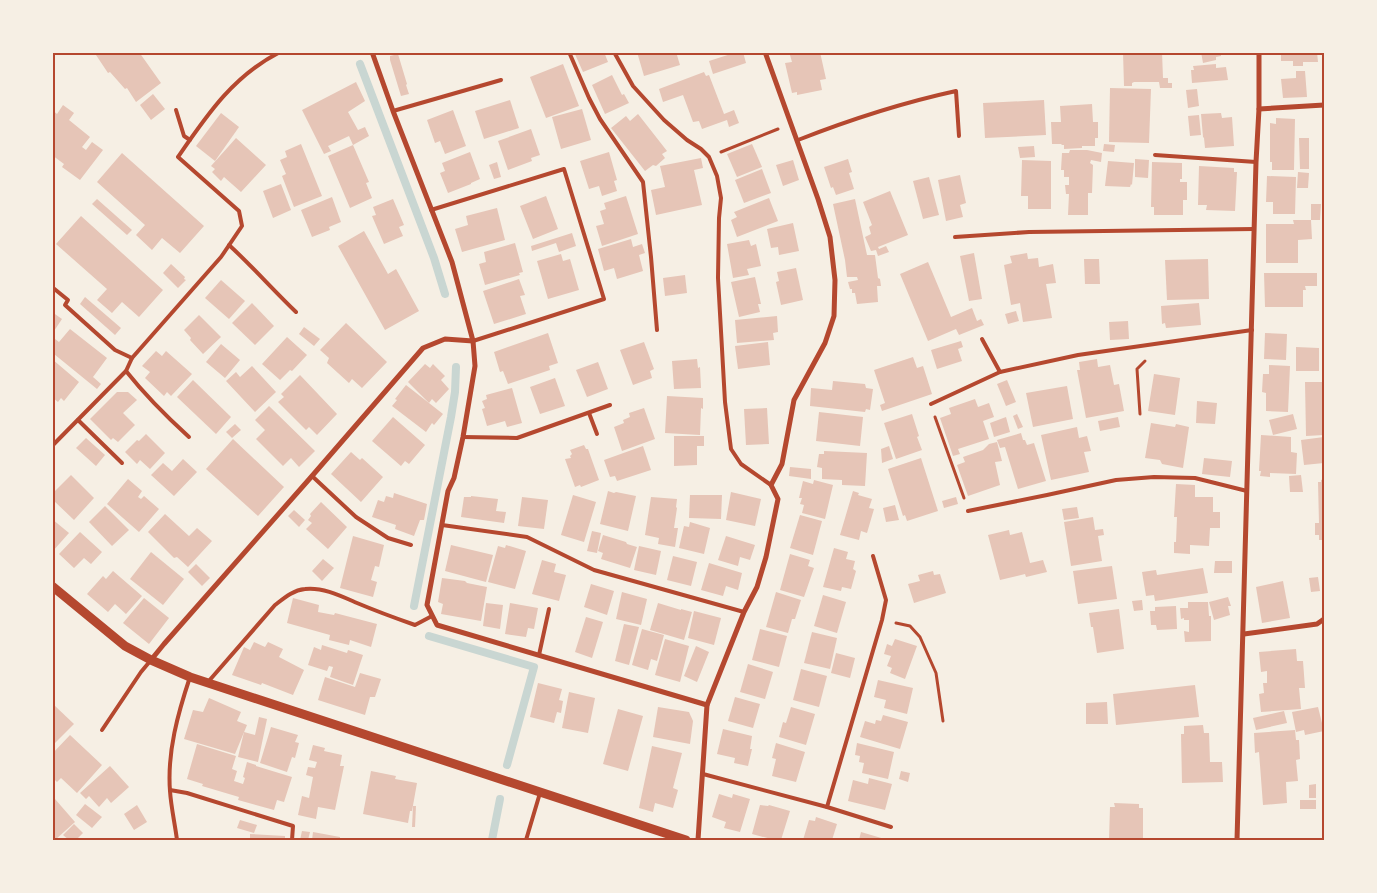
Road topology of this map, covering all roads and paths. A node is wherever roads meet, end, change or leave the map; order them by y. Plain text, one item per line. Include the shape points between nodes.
1 (280, 52) edge
2 (372, 52) edge
3 (569, 52) edge
4 (614, 52) edge
5 (765, 52) edge
6 (1259, 52) edge
7 (501, 80) dead end
8 (1324, 105) edge
9 (1259, 109) junction
10 (176, 110) dead end
11 (393, 111) junction
12 (792, 123) junction
13 (959, 136) dead end
14 (190, 140) junction
15 (798, 140) junction
16 (1155, 155) dead end
17 (709, 157) junction
18 (1256, 162) junction
19 (431, 210) junction
20 (1254, 229) junction
21 (955, 237) dead end
22 (229, 245) junction
23 (52, 287) edge
24 (296, 312) dead end
25 (657, 330) dead end
26 (1252, 330) junction
27 (982, 339) dead end
28 (473, 341) junction
29 (1166, 342) junction
30 (132, 358) junction
31 (126, 371) junction
32 (1000, 372) junction
33 (931, 404) joint
34 (610, 405) dead end
35 (589, 413) junction
36 (1140, 414) dead end
37 (78, 420) junction
38 (597, 434) dead end
39 (463, 437) junction
40 (189, 438) dead end
41 (52, 446) edge
42 (122, 463) dead end
43 (312, 476) junction
44 (771, 485) junction
45 (1247, 491) junction
46 (968, 511) joint
47 (442, 525) junction
48 (411, 545) dead end
49 (873, 556) dead end
50 (52, 586) edge
51 (549, 609) dead end
52 (744, 612) junction
53 (432, 616) junction
54 (1324, 619) edge
55 (882, 620) junction
56 (1244, 634) junction
57 (539, 655) junction
58 (151, 660) junction
59 (190, 677) junction
60 (207, 682) junction
61 (707, 705) junction
62 (943, 721) dead end
63 (102, 730) dead end
64 (703, 774) junction
65 (170, 790) junction
66 (540, 793) junction
67 (827, 807) junction
68 (891, 827) dead end
69 (177, 840) edge
70 (292, 840) edge
71 (526, 840) edge
72 (686, 840) edge
73 (698, 840) edge
74 (1238, 840) edge

1 - 14 lane via 248,72 225,94
2 - 11 street
3 - 25 lane via 588,98 642,182
4 - 17 lane via 632,86 664,120
5 - 12 street
6 - 9 street
7 - 11 lane
8 - 9 street
9 - 18 street
10 - 14 lane via 184,136
11 - 19 street
12 - 15 street
12 - 17 path
13 - 15 lane via 956,90 917,99
14 - 22 lane via 178,157 238,211 242,226
15 - 44 street via 830,237 835,280 834,316 825,343 794,400 782,464
16 - 18 lane
17 - 44 lane via 721,198 718,278 731,448 741,464
18 - 20 street
19 - 28 street via 452,262
19 - 28 lane via 564,169 604,299
20 - 21 lane via 1029,232
20 - 26 street
22 - 24 lane
22 - 30 lane
23 - 30 lane via 68,300 64,306 115,350
26 - 29 lane
26 - 45 street
27 - 32 lane
28 - 39 street via 475,366
28 - 43 street via 445,339 423,348
29 - 32 lane via 1078,354
29 - 36 path via 1137,369
30 - 31 lane
31 - 37 lane
31 - 40 lane
32 - 33 lane
33 - 46 path
34 - 35 lane
35 - 38 lane
35 - 39 lane via 517,438
37 - 41 lane
37 - 42 lane
39 - 47 street
43 - 48 lane via 356,517 388,538
43 - 58 street
44 - 52 street via 778,499 766,557 757,587
45 - 46 lane via 1195,478 1154,477 1116,480
45 - 56 street
47 - 52 lane via 527,537 594,570
47 - 53 street via 427,605
49 - 55 lane via 886,600
50 - 58 street via 125,646
51 - 57 lane
52 - 61 street
53 - 57 street via 437,624
53 - 60 lane via 415,625 338,595 314,589 296,591 275,606
54 - 56 street via 1317,624
55 - 62 path via 910,626 920,637 936,673
55 - 67 lane
56 - 74 street
57 - 61 street
58 - 59 street
58 - 63 lane
59 - 60 street
59 - 65 lane via 174,735
60 - 66 street
61 - 64 street
64 - 67 lane
64 - 73 street
65 - 69 lane
65 - 70 lane via 293,826
66 - 71 lane
66 - 72 street
67 - 68 lane

